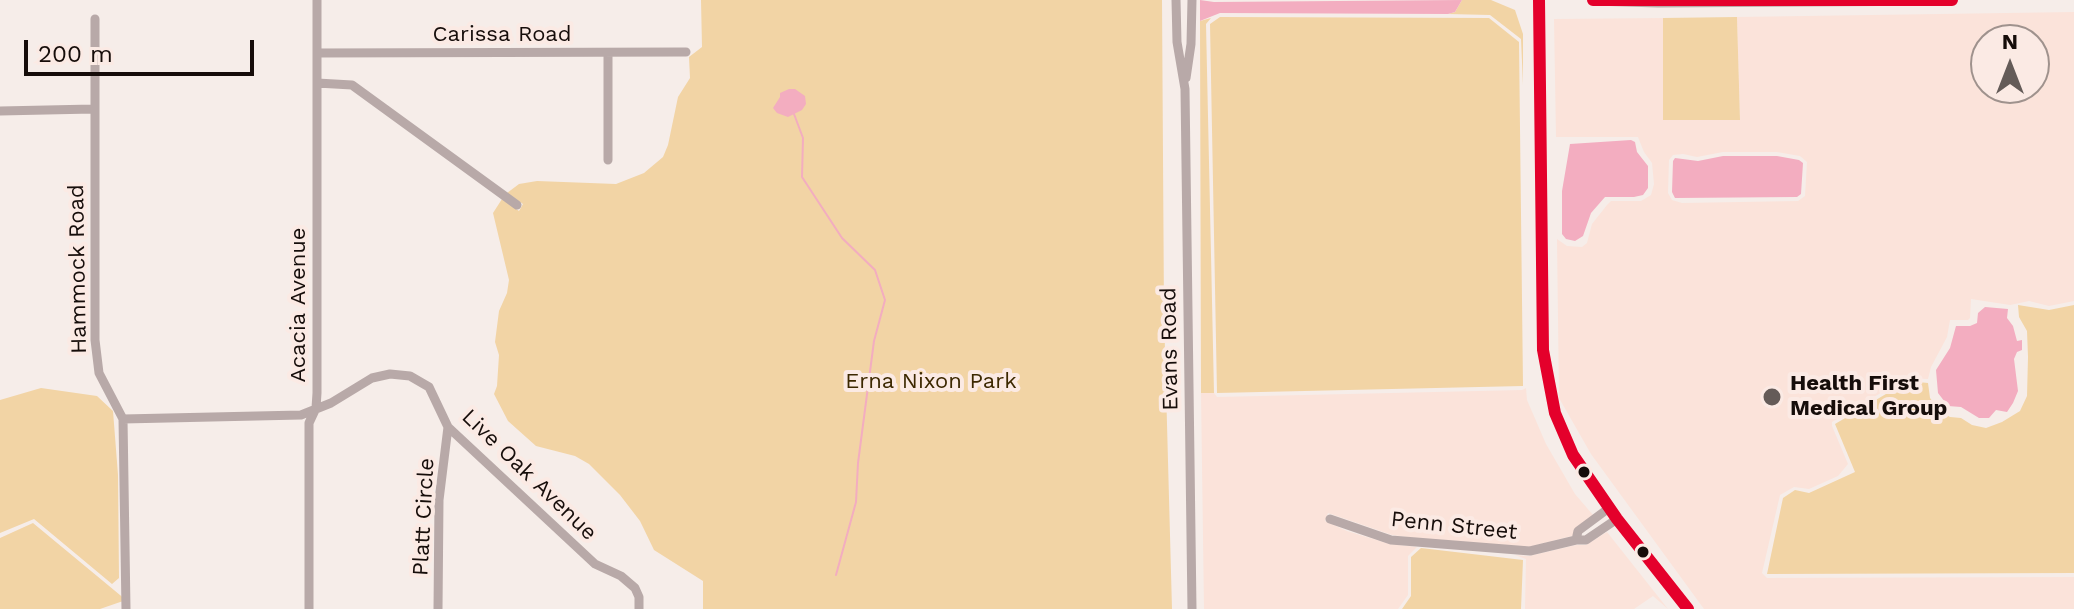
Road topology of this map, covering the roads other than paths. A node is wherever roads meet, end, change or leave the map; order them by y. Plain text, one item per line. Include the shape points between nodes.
1 (317, 0) edge
2 (1176, 0) edge
3 (1192, 0) edge
4 (1539, 0) edge
5 (1593, 0) edge
6 (1892, 0) edge
7 (1952, 0) edge
8 (95, 19) dead end
9 (686, 52) dead end
10 (317, 53) junction
11 (608, 53) junction
12 (317, 83) junction
13 (1185, 89) junction
14 (93, 109) junction
15 (0, 111) edge
16 (608, 160) dead end
17 (517, 205) dead end
18 (316, 408) junction
19 (123, 419) junction
20 (448, 427) junction
21 (1609, 508) junction
22 (1330, 519) dead end
23 (1617, 519) junction
24 (1576, 540) junction
25 (126, 609) edge
26 (309, 609) edge
27 (438, 609) edge
28 (639, 609) edge
29 (1192, 609) edge
30 (1688, 609) edge

1 - 10 street, Acacia Avenue
2 - 13 street, Evans Road
3 - 13 street, Evans Road
4 - 21 street via 1543,350 1555,413 1573,455
5 - 6 main road
6 - 7 main road
8 - 14 street, Hammock Road
9 - 11 street, Carissa Road
10 - 11 street, Carissa Road
10 - 12 street, Acacia Avenue
11 - 16 street
12 - 17 street via 352,85
12 - 18 street, Acacia Avenue
13 - 29 street, Evans Road
14 - 15 street
14 - 19 street, Hammock Road via 95,340 99,373
18 - 19 street, Live Oak Avenue via 301,415
18 - 20 street, Live Oak Avenue via 372,378 410,376 429,387
18 - 26 street, Acacia Avenue via 309,423
19 - 25 street, Hammock Road
20 - 27 street, Platt Circle via 439,500
20 - 28 street, Live Oak Avenue via 595,564 635,588
21 - 23 street
21 - 24 street via 1578,531
22 - 24 street, Penn Street via 1391,540 1446,546 1530,551
23 - 24 street, Penn Street via 1586,540
23 - 30 street

